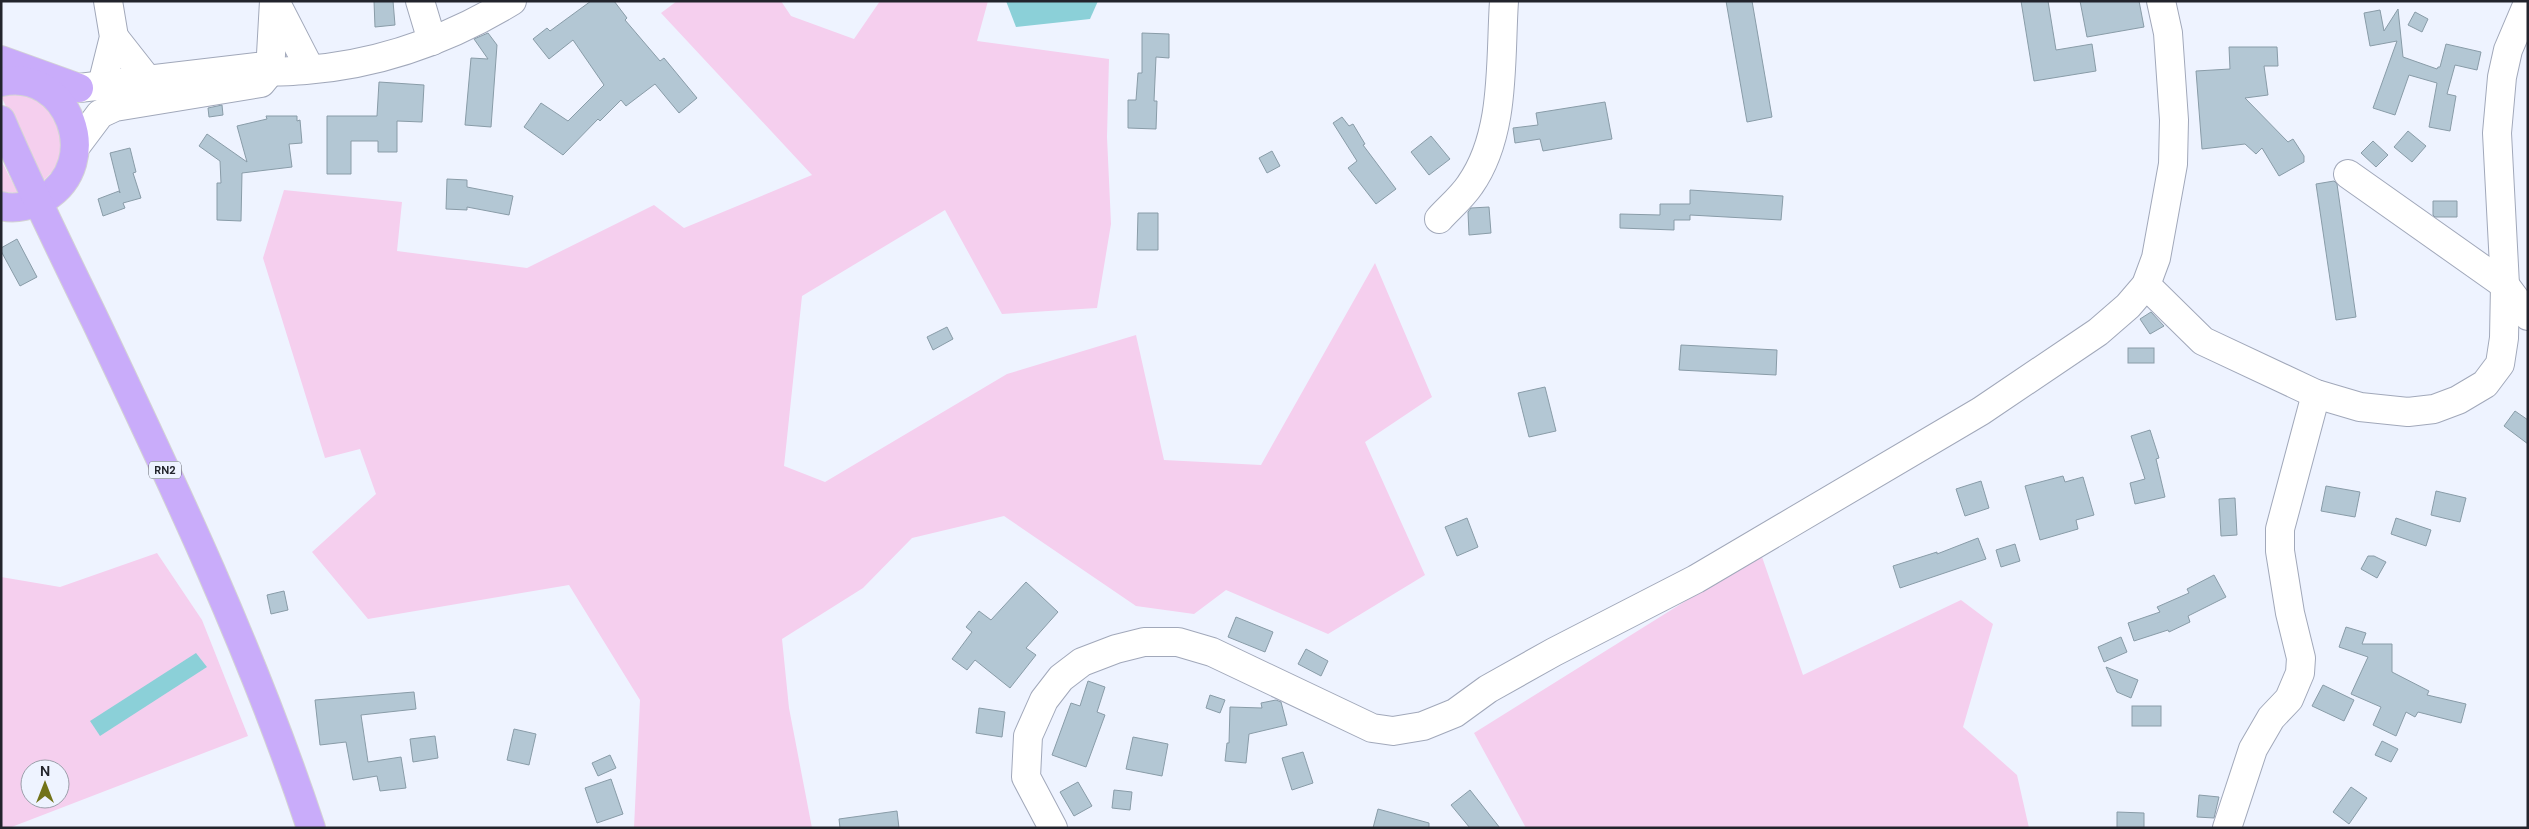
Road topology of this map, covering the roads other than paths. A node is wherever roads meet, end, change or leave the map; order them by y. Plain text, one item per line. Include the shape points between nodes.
1 (108, 1) edge
2 (274, 1) edge
3 (420, 1) edge
4 (512, 1) edge
5 (1504, 1) edge
6 (2161, 1) edge
7 (2528, 3) edge
8 (114, 36) junction
9 (432, 41) junction
10 (2518, 50) edge
11 (1, 60) edge
12 (310, 69) junction
13 (270, 72) junction
14 (1, 82) edge
15 (40, 87) junction
16 (90, 87) junction
17 (137, 88) junction
18 (1, 120) edge
19 (76, 146) junction
20 (2348, 174) dead end
21 (38, 202) junction
22 (1, 206) edge
23 (1439, 219) dead end
24 (2505, 285) junction
25 (2146, 286) junction
26 (2528, 316) edge
27 (2316, 394) junction
28 (311, 828) edge
29 (1053, 828) edge
30 (2227, 828) edge

1 - 8 street
2 - 12 street
2 - 13 street
3 - 9 street
4 - 9 street via 480,20
5 - 23 street via 1497,106 1488,147 1470,185
6 - 25 street via 2168,33 2174,120 2172,164 2156,258
7 - 10 street
8 - 16 street
8 - 17 street
9 - 12 street via 378,59
10 - 24 street via 2502,77 2497,133
11 - 16 highway
12 - 13 street
13 - 17 street via 257,67
14 - 15 highway via 23,82
15 - 16 street
15 - 19 highway via 67,111 74,128
16 - 17 street
17 - 19 street via 100,114
18 - 21 highway, RN2
19 - 21 highway via 65,180
20 - 24 street
21 - 22 highway
21 - 28 highway, RN2 via 216,583 255,675
24 - 26 street
24 - 27 street via 2500,364 2485,384 2458,400 2434,409 2408,412 2360,407
25 - 27 street via 2203,341
25 - 29 street via 2098,332 1981,411 1696,579 1554,652 1488,689 1455,713 1423,726 1393,731 1372,728 1212,652 1178,642 1144,642 1082,662 1061,678 1044,700 1028,736 1026,777
27 - 30 street via 2280,529 2280,551 2290,613 2301,658 2300,673 2288,699 2271,718 2254,748

